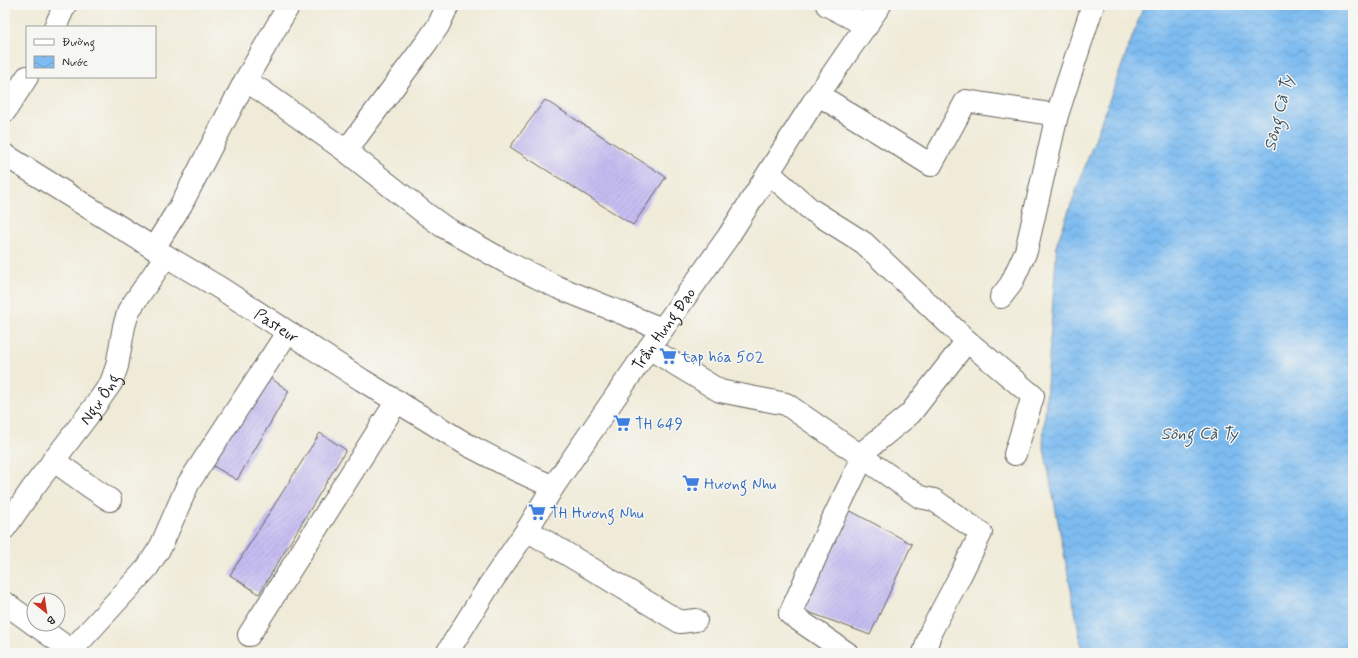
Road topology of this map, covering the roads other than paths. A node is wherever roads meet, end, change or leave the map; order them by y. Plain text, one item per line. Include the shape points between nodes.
1 (65, 5) edge
2 (289, 5) edge
3 (448, 5) edge
4 (827, 5) edge
5 (880, 5) edge
6 (1093, 5) edge
7 (55, 26) edge
8 (867, 26) junction
9 (26, 78) edge
10 (245, 81) junction
11 (819, 95) junction
12 (5, 111) edge
13 (1057, 115) junction
14 (346, 151) junction
15 (5, 155) edge
16 (769, 173) junction
17 (160, 252) junction
18 (1001, 297) dead end
19 (662, 329) junction
20 (288, 333) junction
21 (967, 341) junction
22 (649, 348) junction
23 (397, 402) junction
24 (1015, 454) dead end
25 (862, 457) junction
26 (53, 460) junction
27 (553, 487) junction
28 (110, 500) dead end
29 (5, 528) edge
30 (527, 530) junction
31 (5, 603) edge
32 (26, 618) edge
33 (696, 620) dead end
34 (45, 632) edge
35 (249, 635) dead end
36 (73, 652) edge
37 (447, 653) edge
38 (847, 653) edge
39 (924, 653) edge

1 - 7 street
2 - 10 street, Ngư Ông
3 - 14 street via 427,42
4 - 8 street
5 - 8 street, Trần Hưng Đạo
6 - 13 street
8 - 11 street, Trần Hưng Đạo
9 - 12 street
10 - 14 street
10 - 17 street, Ngư Ông via 181,205
11 - 13 street via 931,165 966,101
11 - 16 street, Trần Hưng Đạo
13 - 18 street via 1026,252 1011,284
14 - 19 street via 444,228 557,287
15 - 17 street, Pasteur
16 - 19 street, Trần Hưng Đạo via 728,237
16 - 21 street via 810,209 864,243
17 - 20 street, Pasteur
17 - 26 street, Ngư Ông via 129,310 111,383
19 - 22 street, Trần Hưng Đạo
20 - 23 street, Pasteur
20 - 36 street via 188,484 161,546 147,568
21 - 24 street via 1033,396
21 - 25 street via 910,414 867,448
22 - 25 street via 720,391 786,404
22 - 27 street, Trần Hưng Đạo
23 - 27 street, Pasteur via 484,454
23 - 35 street
25 - 38 street via 790,614
25 - 39 street via 920,497 934,500 981,533 931,631
26 - 28 street
26 - 29 street, Ngư Ông
27 - 30 street, Trần Hưng Đạo
30 - 33 street via 680,622
30 - 37 street, Trần Hưng Đạo
31 - 32 street
34 - 36 street

